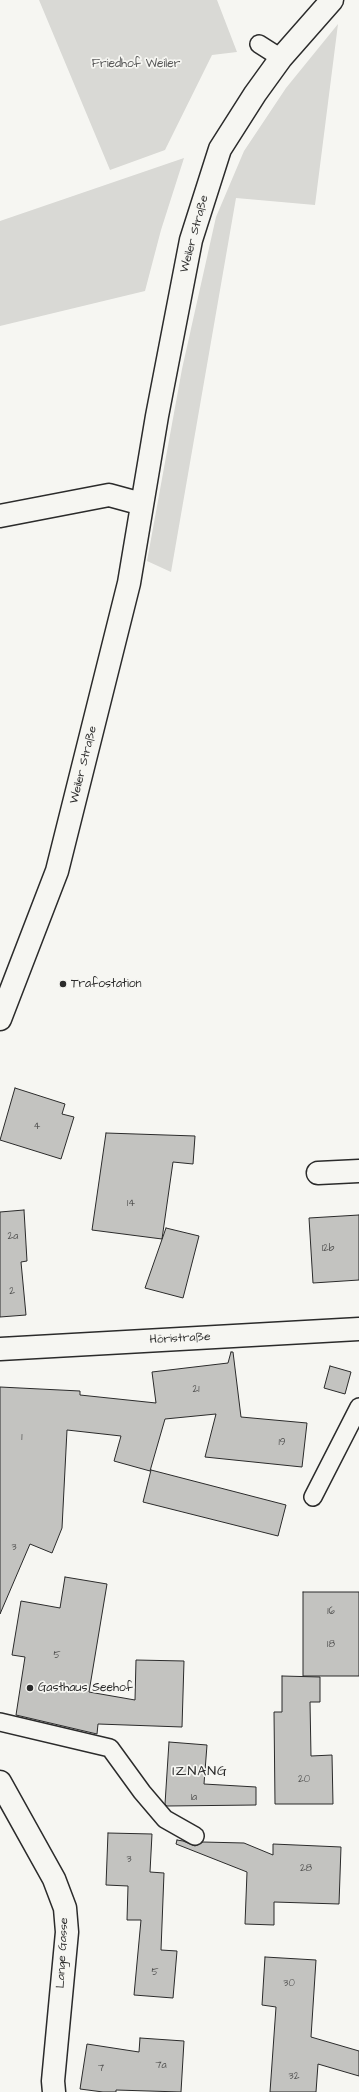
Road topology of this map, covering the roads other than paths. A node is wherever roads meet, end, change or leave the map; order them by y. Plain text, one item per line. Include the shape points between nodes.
1 (332, 0) edge
2 (259, 44) dead end
3 (281, 58) junction
4 (142, 504) junction
5 (0, 516) edge
6 (0, 1019) edge
7 (359, 1171) edge
8 (318, 1173) dead end
9 (359, 1329) edge
10 (0, 1349) edge
11 (359, 1407) edge
12 (313, 1497) dead end
13 (0, 1722) edge
14 (0, 1782) edge
15 (195, 1836) dead end
16 (54, 2092) edge

1 - 3 street, Weiler Straße
2 - 3 lane
3 - 4 street, Weiler Straße via 220,149 191,240
4 - 5 street via 109,495
4 - 6 street, Weiler Straße via 129,583 57,871
7 - 8 street
9 - 10 street, Höristraße
11 - 12 lane
13 - 15 lane via 110,1748 165,1819
14 - 16 street, Lange Gasse via 54,1879 65,1908 67,1932

